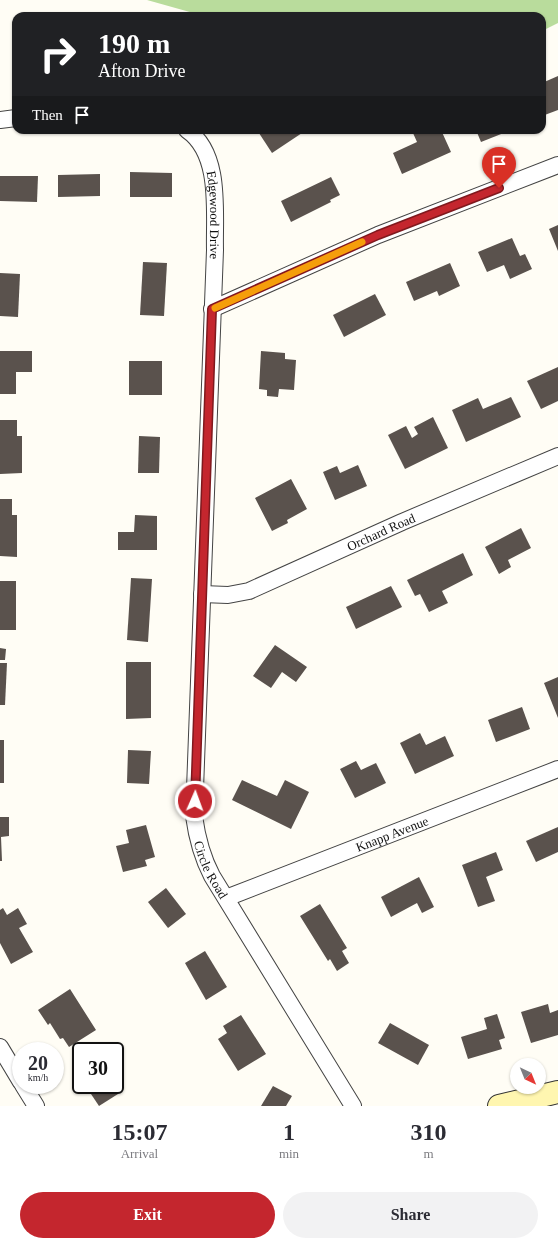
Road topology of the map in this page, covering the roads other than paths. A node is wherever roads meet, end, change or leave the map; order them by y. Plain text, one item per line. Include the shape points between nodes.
1 (12, 118) edge
2 (0, 120) edge
3 (191, 134) edge
4 (558, 165) edge
5 (212, 309) junction
6 (558, 456) edge
7 (202, 594) junction
8 (558, 769) edge
9 (226, 898) junction
10 (0, 1047) edge
11 (12, 1067) edge
12 (558, 1092) edge
13 (29, 1094) edge
14 (36, 1106) edge
15 (353, 1106) edge
16 (499, 1106) edge

1 - 2 street
3 - 5 street, Edgewood Drive via 201,144 213,177 215,250
4 - 5 street via 378,235
5 - 7 street, Circle Road
6 - 7 street, Orchard Road via 249,591 228,595
7 - 9 street, Circle Road via 194,816 197,840 204,862
8 - 9 street, Knapp Avenue
9 - 15 street, Circle Road
10 - 11 street
12 - 16 street
13 - 14 street

